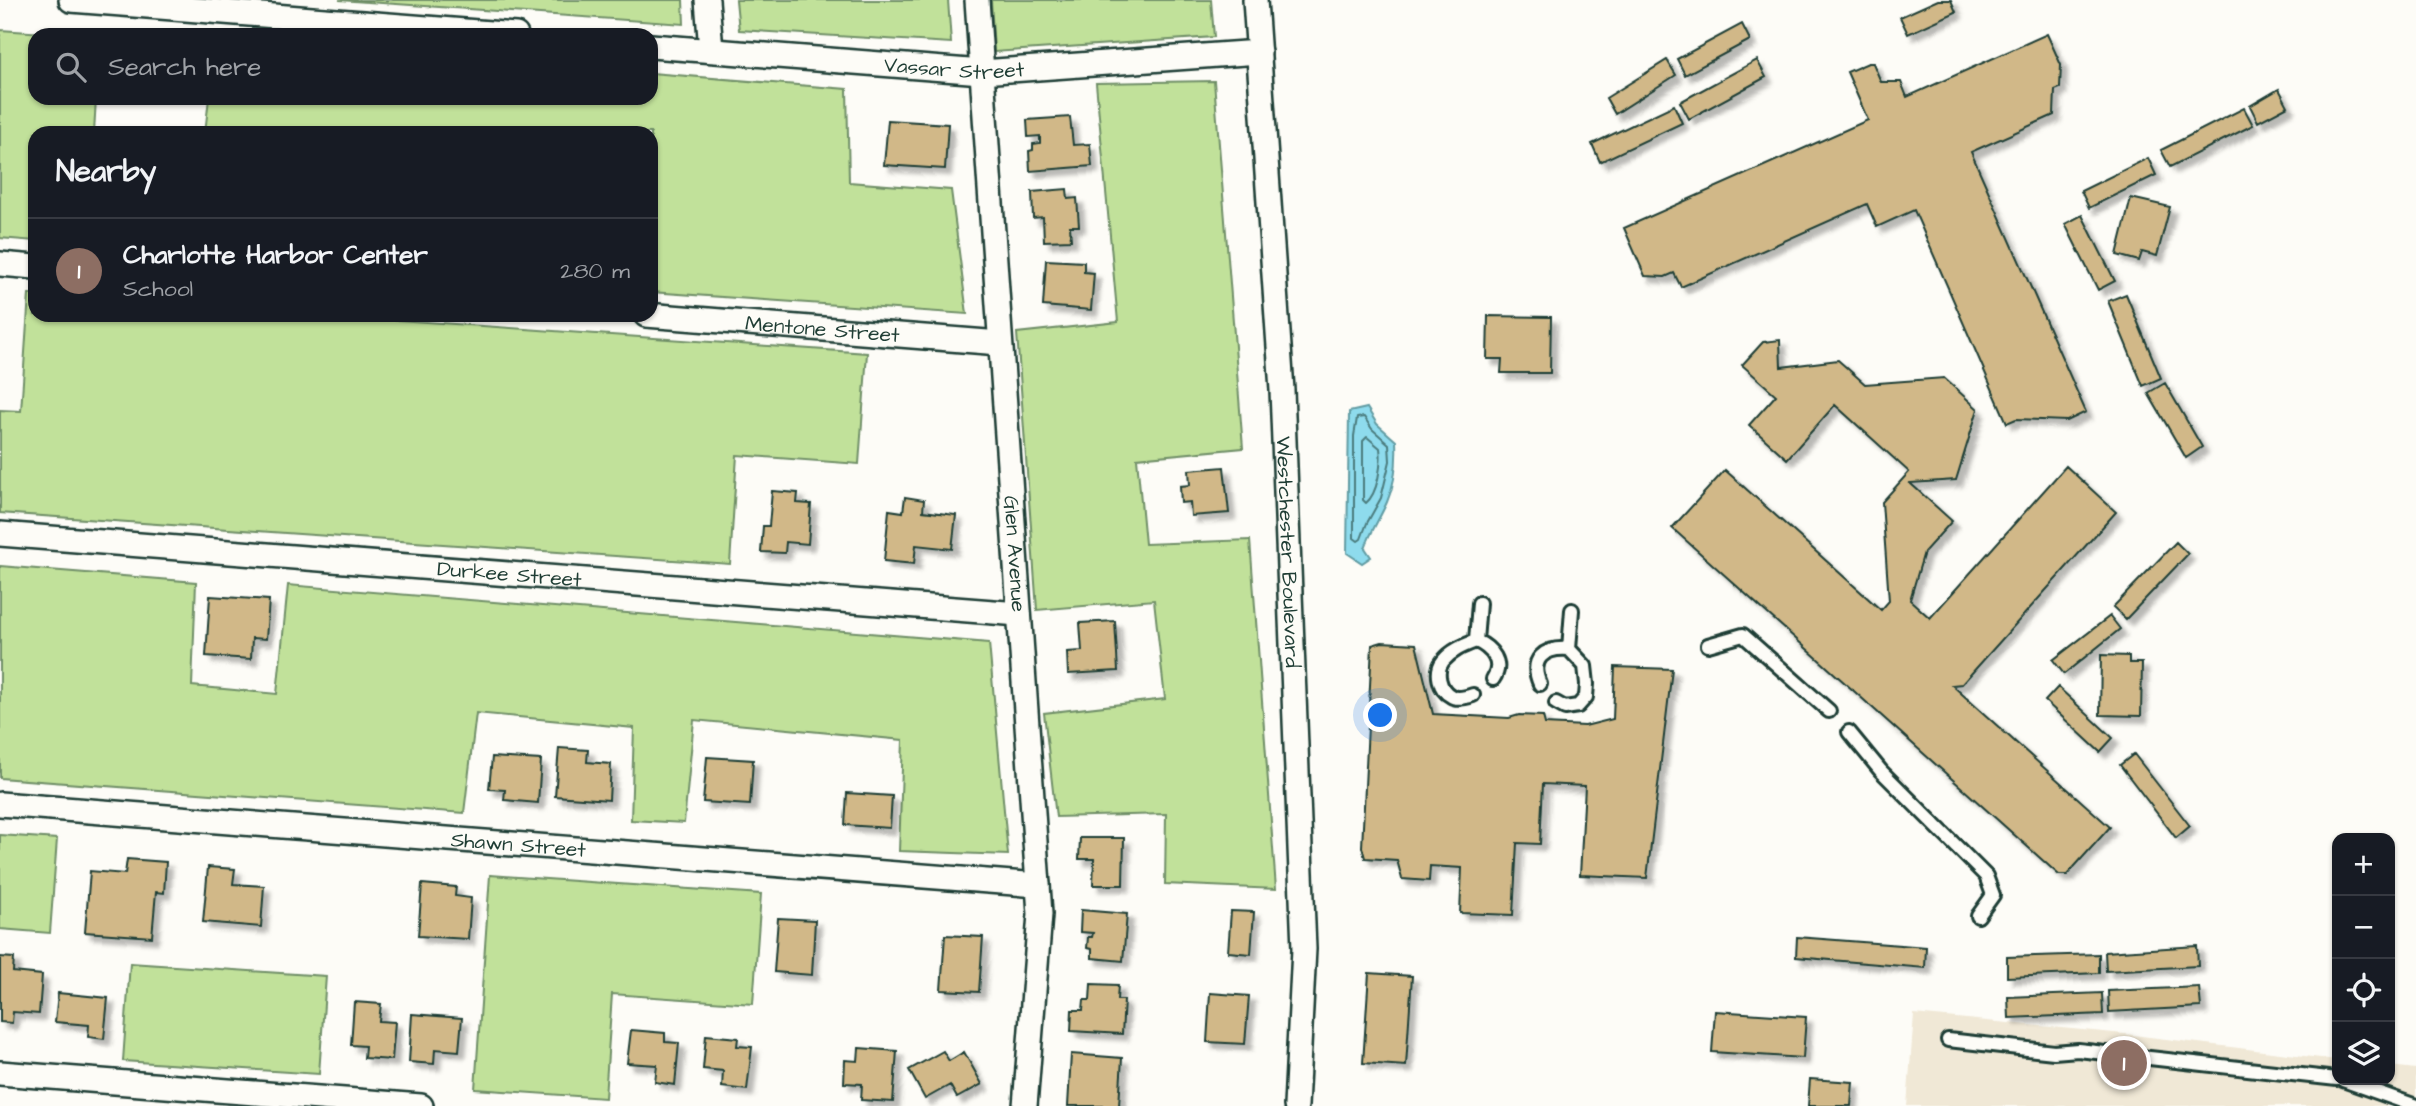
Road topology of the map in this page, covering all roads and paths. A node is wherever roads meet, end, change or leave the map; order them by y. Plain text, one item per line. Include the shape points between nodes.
1 (71, 0) edge
2 (707, 0) edge
3 (977, 0) edge
4 (1255, 0) edge
5 (202, 5) edge
6 (443, 28) edge
7 (658, 46) edge
8 (710, 50) junction
9 (1259, 52) junction
10 (982, 72) junction
11 (0, 264) edge
12 (28, 266) edge
13 (658, 316) edge
14 (1000, 343) junction
15 (0, 534) edge
16 (1479, 603) dead end
17 (1572, 610) dead end
18 (1019, 614) junction
19 (1476, 642) junction
20 (1708, 645) dead end
21 (1569, 649) junction
22 (1493, 679) dead end
23 (1540, 684) dead end
24 (1473, 695) dead end
25 (1556, 703) dead end
26 (1829, 712) dead end
27 (1849, 732) dead end
28 (0, 804) edge
29 (1038, 885) junction
30 (1978, 916) dead end
31 (1948, 1040) dead end
32 (0, 1073) edge
33 (2332, 1078) edge
34 (2357, 1085) edge
35 (421, 1106) edge
36 (1025, 1106) edge
37 (1296, 1106) edge
38 (2416, 1106) edge

1 - 5 street
2 - 8 street
3 - 10 street, Glen Avenue
4 - 9 street, Westchester Boulevard
5 - 6 street
7 - 8 street, Vassar Street
8 - 10 street, Vassar Street
9 - 10 street, Vassar Street
9 - 37 street, Westchester Boulevard via 1282,390 1304,949
10 - 14 street, Glen Avenue
11 - 12 street
13 - 14 street, Mentone Street
14 - 18 street, Glen Avenue
15 - 18 street, Durkee Street
16 - 19 lane
17 - 21 lane
18 - 29 street, Glen Avenue
19 - 22 lane via 1496,655
19 - 24 lane via 1457,648 1438,672 1450,696
20 - 26 lane via 1743,635
21 - 23 lane via 1546,651 1537,662
21 - 25 lane via 1585,666 1586,696 1578,706 1564,708
27 - 30 lane via 1881,771 1986,876 1993,895
28 - 29 street, Shawn Street
29 - 36 street, Glen Avenue via 1040,914
31 - 33 lane
32 - 35 street
34 - 38 lane

